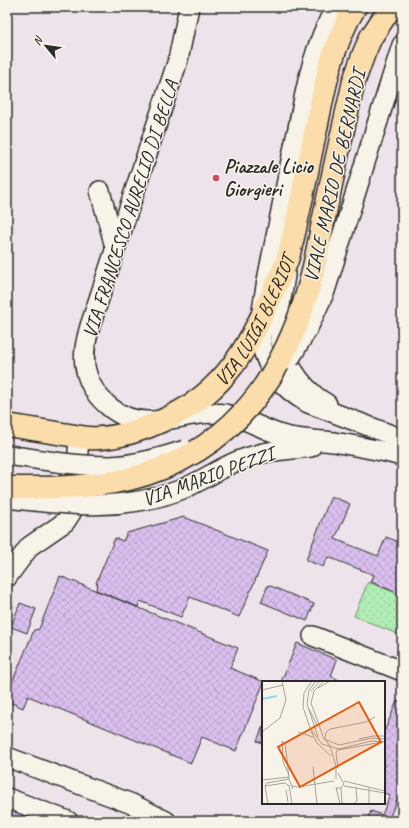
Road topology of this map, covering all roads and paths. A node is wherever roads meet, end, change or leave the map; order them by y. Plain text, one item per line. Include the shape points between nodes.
1 (189, 7) edge
2 (336, 7) edge
3 (355, 7) edge
4 (391, 7) edge
5 (402, 45) edge
6 (102, 185) dead end
7 (118, 239) junction
8 (288, 258) junction
9 (261, 321) junction
10 (240, 417) junction
11 (350, 418) junction
12 (164, 420) junction
13 (7, 425) edge
14 (79, 437) junction
15 (402, 439) edge
16 (362, 448) junction
17 (7, 455) edge
18 (402, 456) edge
19 (7, 488) edge
20 (7, 491) edge
21 (75, 496) junction
22 (7, 498) edge
23 (7, 577) edge
24 (314, 636) dead end
25 (402, 671) edge
26 (7, 757) edge
27 (7, 798) edge
28 (151, 816) edge
29 (68, 821) edge
30 (166, 821) edge

1 - 7 street, VIA FRANCESCO AURELIO DI BELLA via 178,60
2 - 9 street via 316,50 309,75
3 - 8 main road, VIA LUIGI BLERIOT via 342,32 329,68
4 - 10 main road, VIALE MARIO DE BERNARDI, bridge via 371,37 356,74 302,307 280,360 265,386
5 - 10 street, bridge via 332,270 313,318 285,365
6 - 7 street
7 - 12 street, VIA FRANCESCO AURELIO DI BELLA via 86,340 85,370 98,396 116,412 139,421
8 - 9 main road, VIA LUIGI BLERIOT
8 - 11 street via 279,320 279,334 284,353 314,396
9 - 11 street via 264,355 273,374 283,386 308,403
9 - 12 main road, VIA LUIGI BLERIOT via 246,348 215,387 191,405
10 - 17 street, bridge via 209,439 184,450 127,464 87,465
10 - 19 main road, VIALE MARIO DE BERNARDI, bridge via 208,443 174,463 134,477 67,487
11 - 15 street
12 - 14 main road, VIA LUIGI BLERIOT via 113,436
12 - 16 street, VIA FRANCESCO AURELIO DI BELLA via 181,416 220,414 242,419 286,436
13 - 14 main road, VIA LUIGI BLERIOT
14 - 21 street
16 - 18 street
16 - 22 street, VIA MARIO PEZZI, bridge via 307,447 263,453 231,464 182,490 142,501 82,506
20 - 21 street
21 - 23 street via 71,513 65,522 30,546
24 - 25 street
26 - 28 street
27 - 29 street
28 - 30 street

